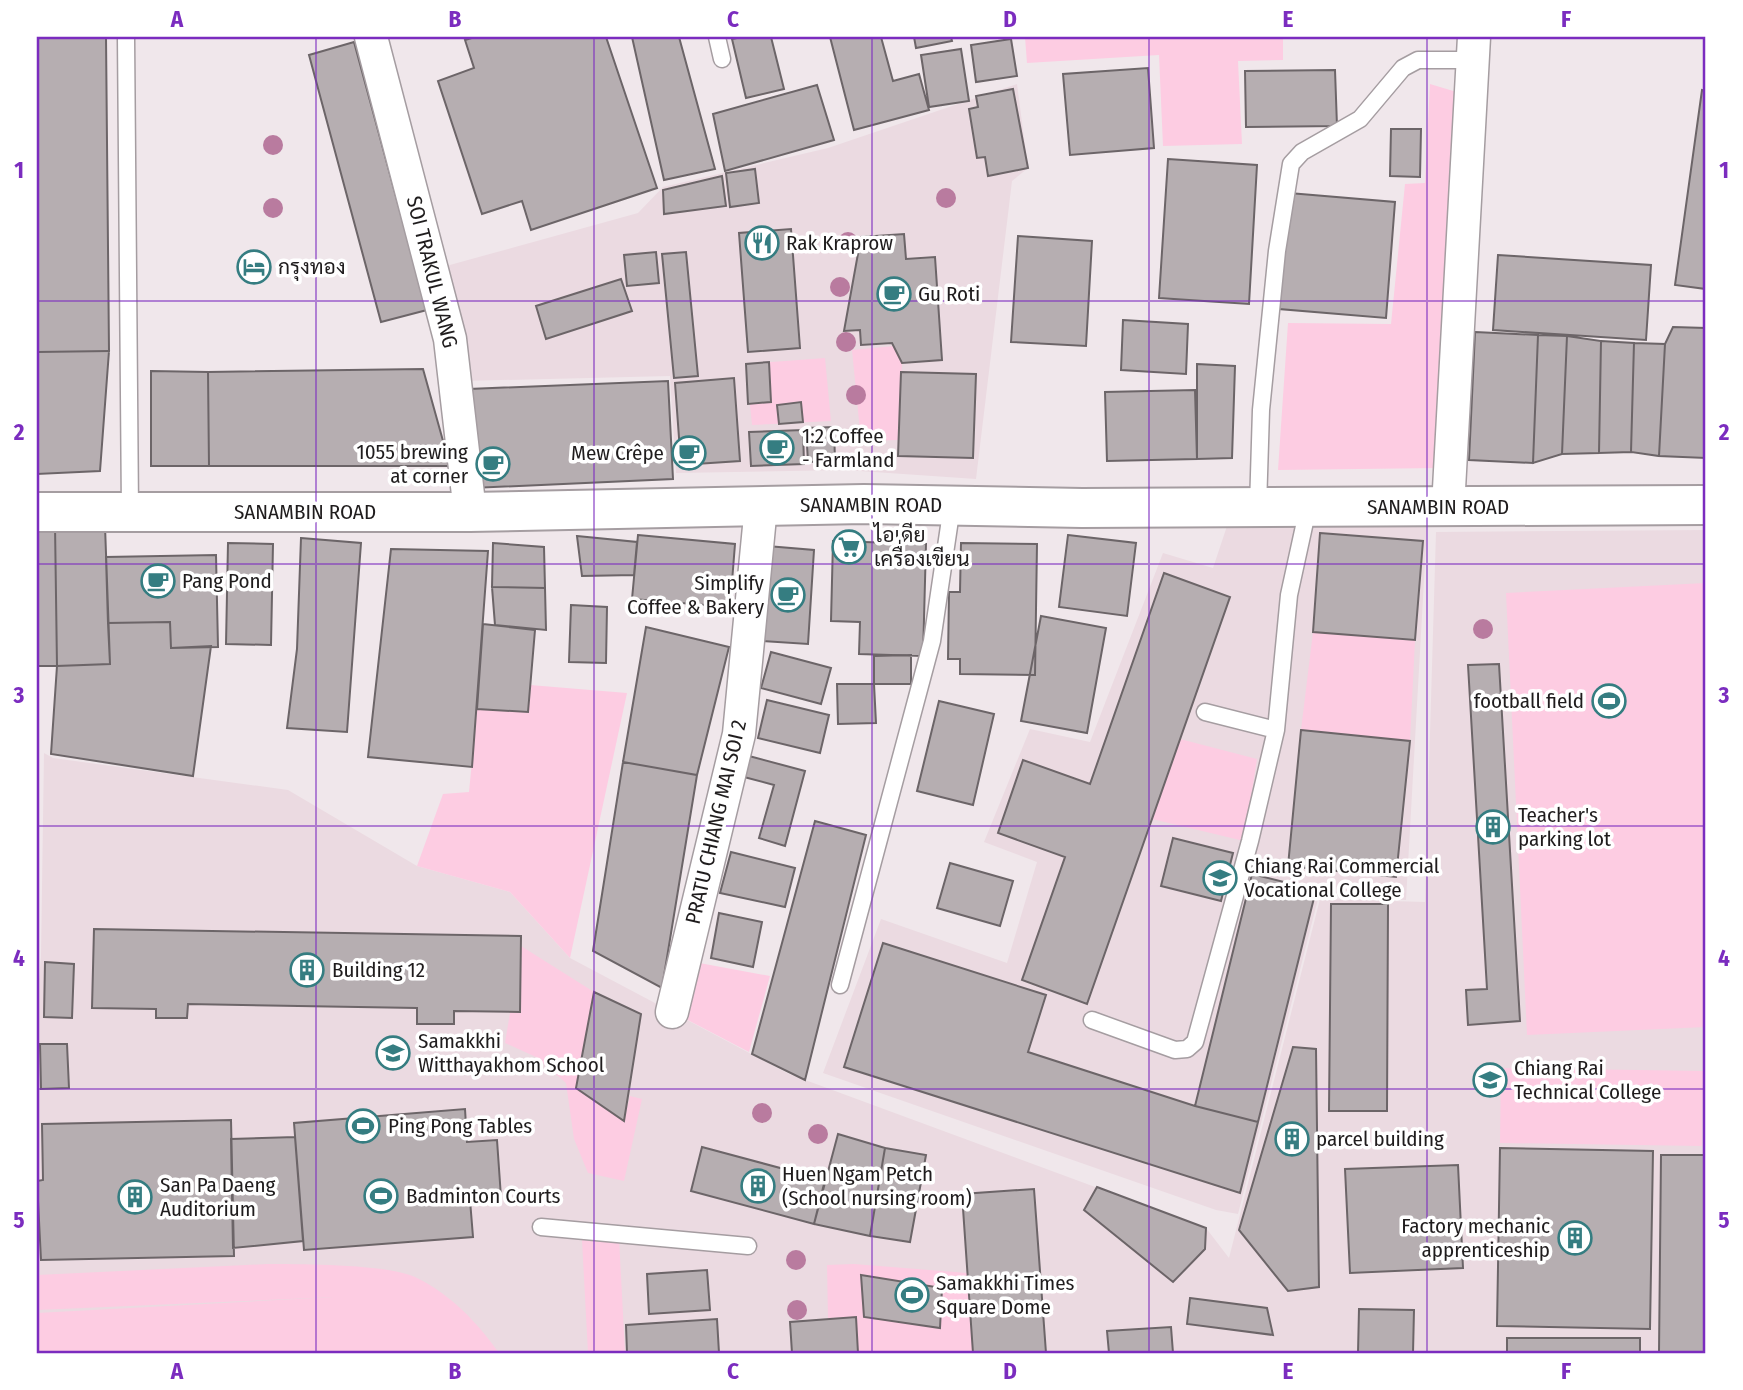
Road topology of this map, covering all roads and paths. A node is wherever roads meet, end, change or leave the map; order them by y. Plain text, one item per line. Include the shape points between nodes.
1 (126, 37) edge
2 (371, 37) edge
3 (717, 37) edge
4 (1474, 48) edge
5 (722, 59) dead end
6 (1706, 505) edge
7 (761, 506) junction
8 (952, 506) junction
9 (1258, 507) junction
10 (1448, 507) junction
11 (1308, 508) junction
12 (37, 512) edge
13 (130, 512) junction
14 (470, 512) junction
15 (1205, 712) dead end
16 (1276, 730) junction
17 (840, 985) dead end
18 (672, 1012) dead end
19 (1092, 1020) dead end
20 (541, 1227) dead end
21 (748, 1245) dead end

1 - 13 lane
2 - 14 street, SOI TRAKUL WANG via 450,339
3 - 5 lane
4 - 9 lane via 1418,60 1403,68 1360,119 1302,152 1291,164 1261,410
4 - 10 street
6 - 10 street, SANAMBIN ROAD
7 - 8 street, SANAMBIN ROAD
7 - 14 street, SANAMBIN ROAD
7 - 18 street, PRATU CHIANG MAI SOI 2 via 739,734
8 - 9 street, SANAMBIN ROAD
8 - 17 lane via 932,641
9 - 11 street, SANAMBIN ROAD
10 - 11 street, SANAMBIN ROAD
11 - 16 lane via 1289,595
12 - 13 street, SANAMBIN ROAD
13 - 14 street, SANAMBIN ROAD
15 - 16 lane
16 - 19 lane via 1195,1042 1175,1051
20 - 21 lane

